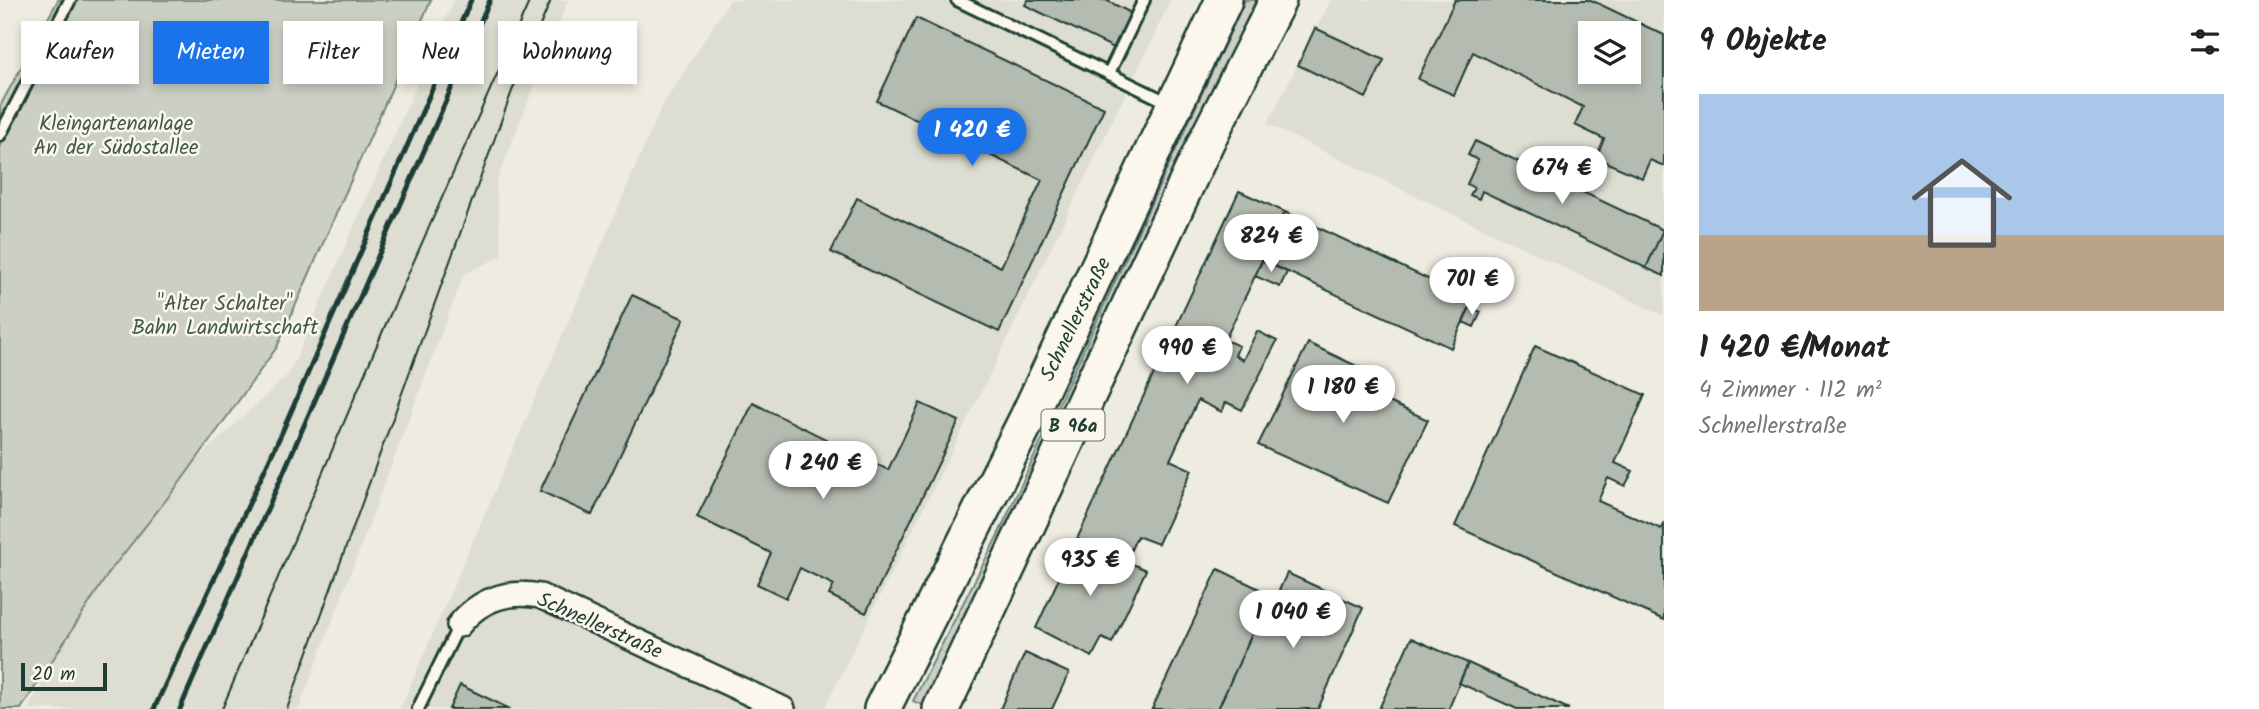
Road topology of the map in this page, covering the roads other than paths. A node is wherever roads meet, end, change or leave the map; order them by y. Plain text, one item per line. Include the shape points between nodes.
1 (70, 0) edge
2 (957, 0) edge
3 (1144, 0) edge
4 (1224, 0) edge
5 (1278, 0) edge
6 (1109, 72) junction
7 (1175, 107) junction
8 (0, 135) edge
9 (458, 625) joint
10 (418, 709) edge
11 (783, 709) edge
12 (882, 709) edge
13 (941, 709) edge

1 - 8 lane
2 - 6 lane
3 - 6 lane
4 - 7 main road, Schnellerstraße / B 96a
5 - 13 main road, Schnellerstraße / B 96a via 1206,142
6 - 7 lane
7 - 12 main road, Schnellerstraße / B 96a
9 - 10 lane
9 - 11 street, Schnellerstraße via 470,612 501,596 540,596

